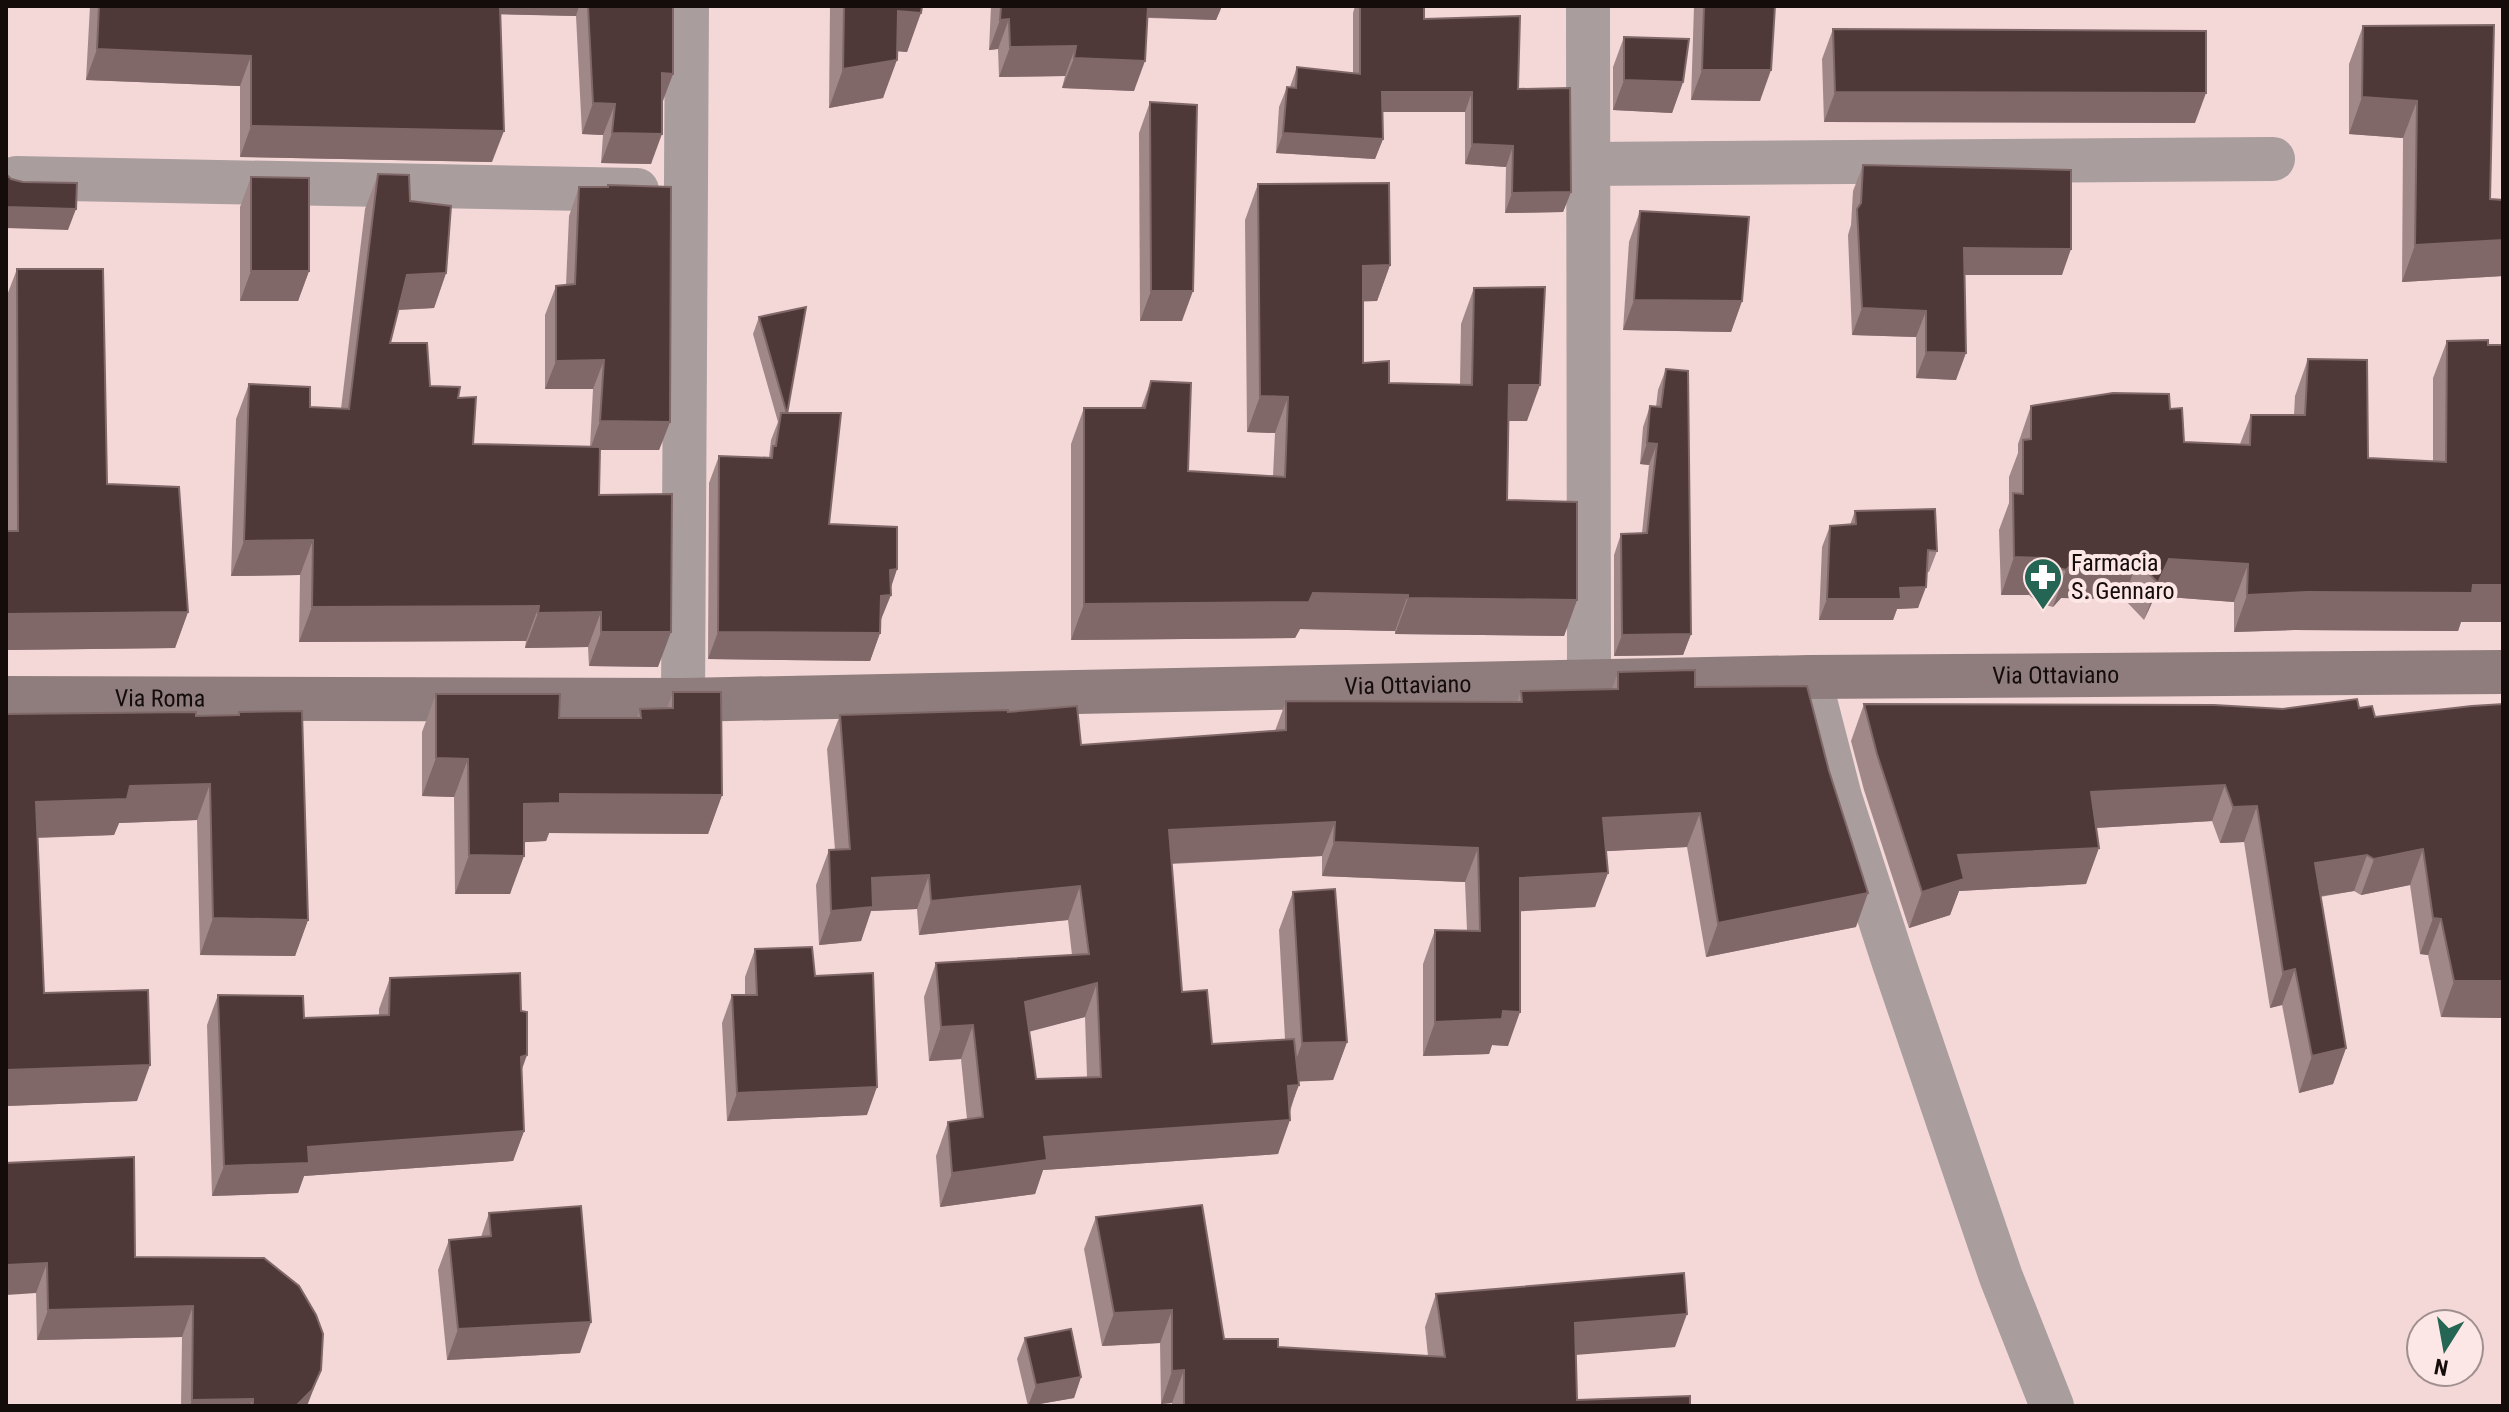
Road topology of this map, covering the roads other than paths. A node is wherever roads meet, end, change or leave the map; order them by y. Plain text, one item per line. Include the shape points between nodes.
1 (687, 6) edge
2 (1588, 6) edge
3 (2273, 159) dead end
4 (1587, 164) junction
5 (16, 178) edge
6 (687, 190) junction
7 (2503, 672) edge
8 (1809, 677) junction
9 (1589, 681) junction
10 (6, 698) edge
11 (312, 700) joint
12 (683, 700) junction
13 (2052, 1406) edge

1 - 6 street
2 - 4 street
3 - 4 street
4 - 9 street
5 - 6 street
6 - 12 street
7 - 8 main road, Via Ottaviano
8 - 9 main road, Via Ottaviano
8 - 13 street via 1840,797 1893,960 2001,1277
9 - 12 main road, Via Ottaviano
10 - 11 main road, Via Roma
11 - 12 main road, Via Ottaviano

